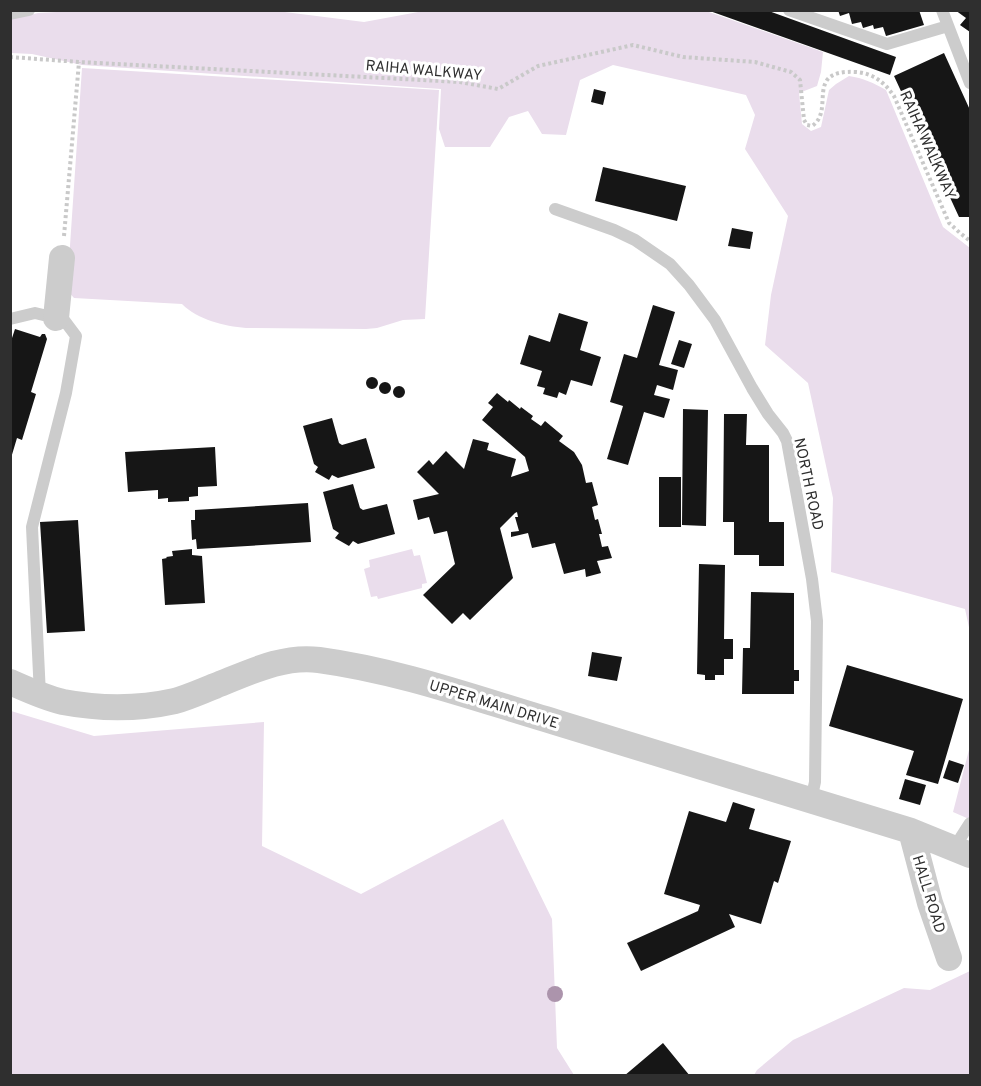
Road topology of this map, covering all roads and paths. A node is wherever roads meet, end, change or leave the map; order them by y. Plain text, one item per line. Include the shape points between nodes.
1 (29, 10) edge
2 (789, 10) edge
3 (942, 10) edge
4 (10, 14) edge
5 (948, 26) junction
6 (10, 57) edge
7 (79, 62) junction
8 (970, 83) edge
9 (555, 209) dead end
10 (970, 241) edge
11 (62, 258) joint
12 (56, 318) junction
13 (10, 319) edge
14 (10, 682) edge
15 (40, 695) junction
16 (811, 800) junction
17 (970, 823) edge
18 (911, 831) junction
19 (962, 852) edge
20 (949, 958) dead end

1 - 4 lane
2 - 5 lane via 883,43
3 - 5 lane
5 - 8 lane
6 - 7 path, RAIHA WALKWAY
7 - 10 path, RAIHA WALKWAY via 460,82 498,89 538,66 633,45 683,57 755,62 790,72 800,80 804,120 812,126 820,115 828,79 841,72 861,72 882,81 894,96 949,223
7 - 11 path
9 - 16 lane, NORTH ROAD via 625,235 670,264 715,320 787,441 817,621 815,782
11 - 12 street
12 - 13 lane via 35,313
12 - 15 lane via 64,320 76,336 66,393 32,527
14 - 15 street, UPPER MAIN DRIVE
15 - 16 street, UPPER MAIN DRIVE via 88,705 154,705 178,700 272,664 317,659 425,682
16 - 18 street, UPPER MAIN DRIVE
17 - 19 lane
18 - 19 street, UPPER MAIN DRIVE
18 - 20 street, HALL ROAD

